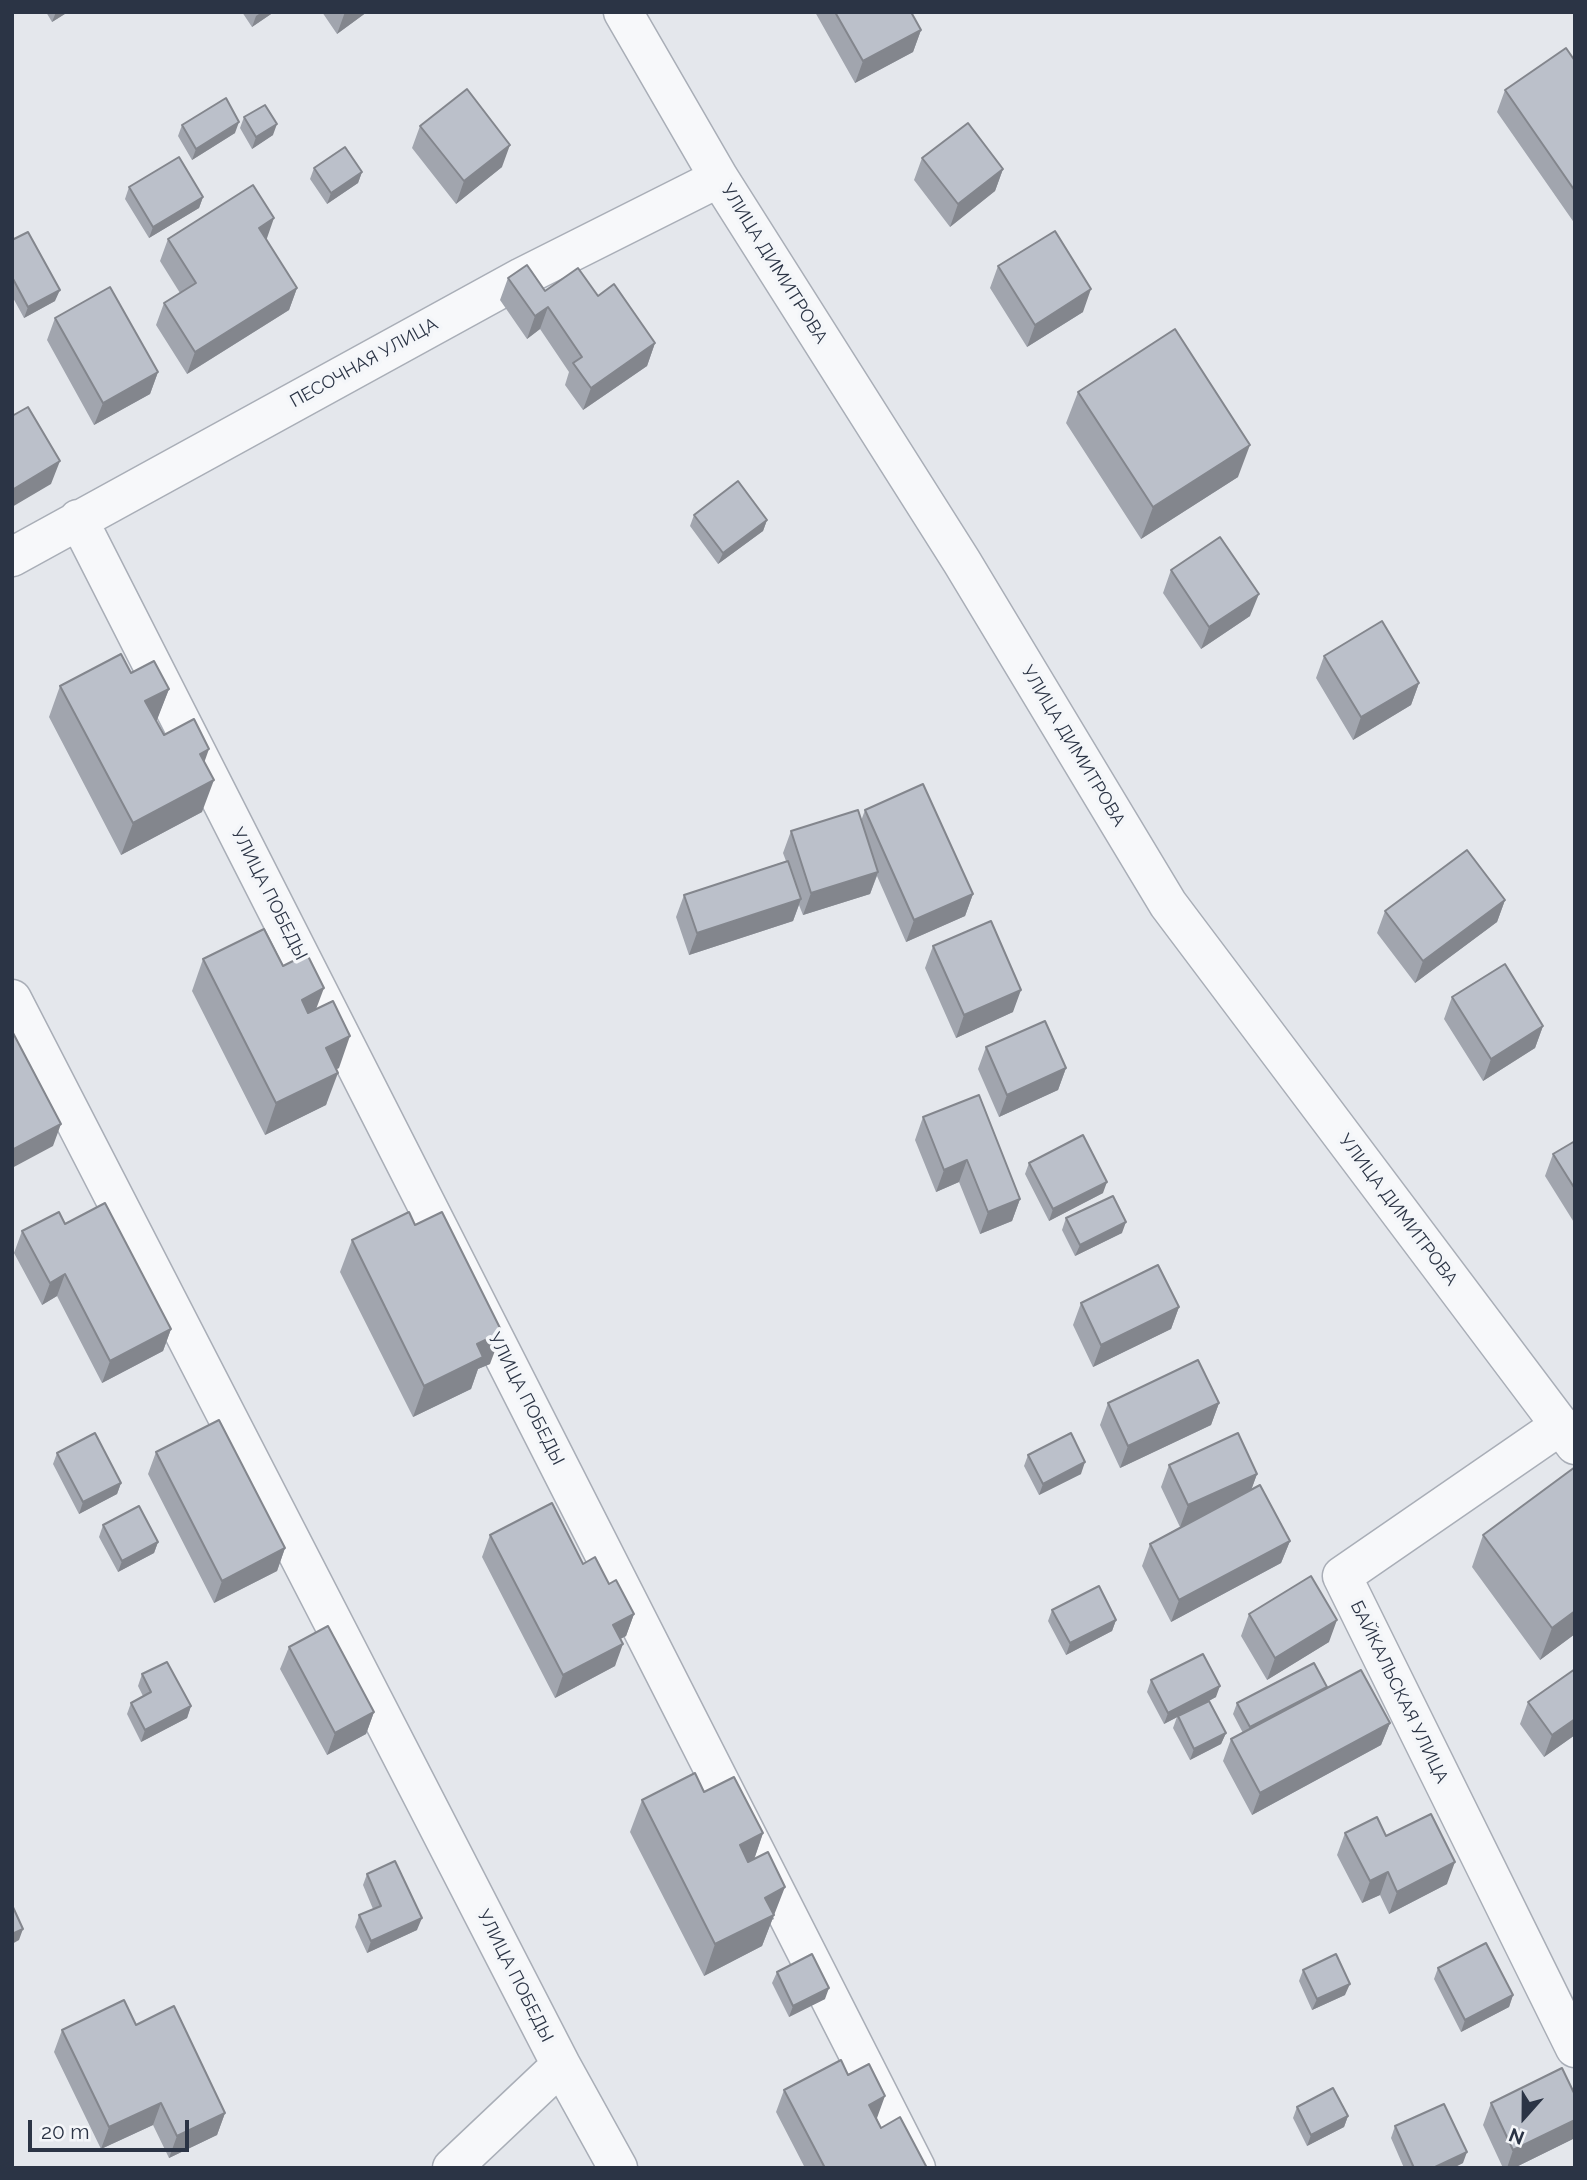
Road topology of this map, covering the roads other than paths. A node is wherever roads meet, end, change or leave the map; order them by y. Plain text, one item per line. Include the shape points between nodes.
1 (623, 12) edge
2 (719, 178) junction
3 (78, 519) junction
4 (12, 557) edge
5 (12, 999) edge
6 (1568, 1435) edge
7 (1575, 2048) edge
8 (561, 2065) junction
9 (452, 2168) edge
10 (618, 2168) edge
11 (916, 2168) edge

1 - 2 street, УЛИЦА ДИМИТРОВА
2 - 3 street, ПЕСОЧНАЯ УЛИЦА via 522,277
2 - 6 street, УЛИЦА ДИМИТРОВА via 962,562 1168,904
3 - 4 street, ПЕСОЧНАЯ УЛИЦА
3 - 11 street, УЛИЦА ПОБЕДЫ
5 - 8 street, УЛИЦА ПОБЕДЫ
6 - 7 street, БАЙКАЛЬСКАЯ УЛИЦА via 1342,1576
8 - 9 street
8 - 10 street, УЛИЦА ПОБЕДЫ

